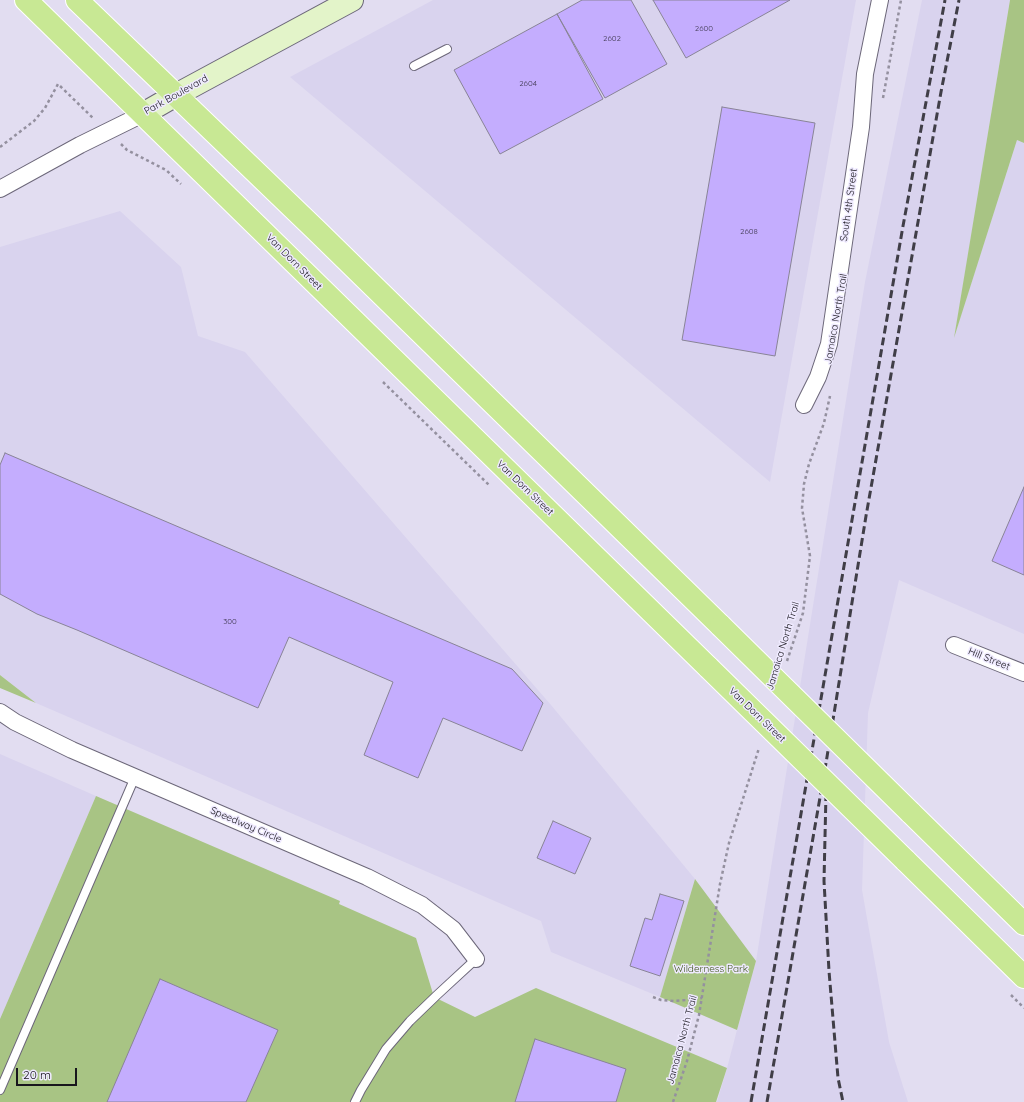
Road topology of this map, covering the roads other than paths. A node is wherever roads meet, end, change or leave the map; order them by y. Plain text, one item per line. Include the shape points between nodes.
1 (26, 0) edge
2 (77, 0) edge
3 (352, 0) edge
4 (880, 0) edge
5 (447, 48) dead end
6 (414, 66) dead end
7 (176, 95) junction
8 (143, 114) junction
9 (0, 189) edge
10 (804, 405) dead end
11 (954, 645) dead end
12 (1024, 674) edge
13 (0, 712) edge
14 (135, 777) junction
15 (1024, 924) edge
16 (476, 959) joint
17 (1024, 977) edge
18 (0, 1090) edge
19 (355, 1102) edge

1 - 8 main road, Van Dorn Street
2 - 7 main road
3 - 7 main road, Park Boulevard
4 - 10 street, South 4th Street via 865,74 861,127 828,344 818,377
5 - 6 lane
7 - 8 main road, Park Boulevard
7 - 15 main road, bridge
8 - 9 street, Park Boulevard
8 - 17 main road, Van Dorn Street, bridge
11 - 12 street, Hill Street
13 - 14 street, Speedway Circle via 15,722
14 - 16 street, Speedway Circle via 367,877 422,905 453,929
14 - 18 lane
16 - 19 lane via 410,1021 386,1049

